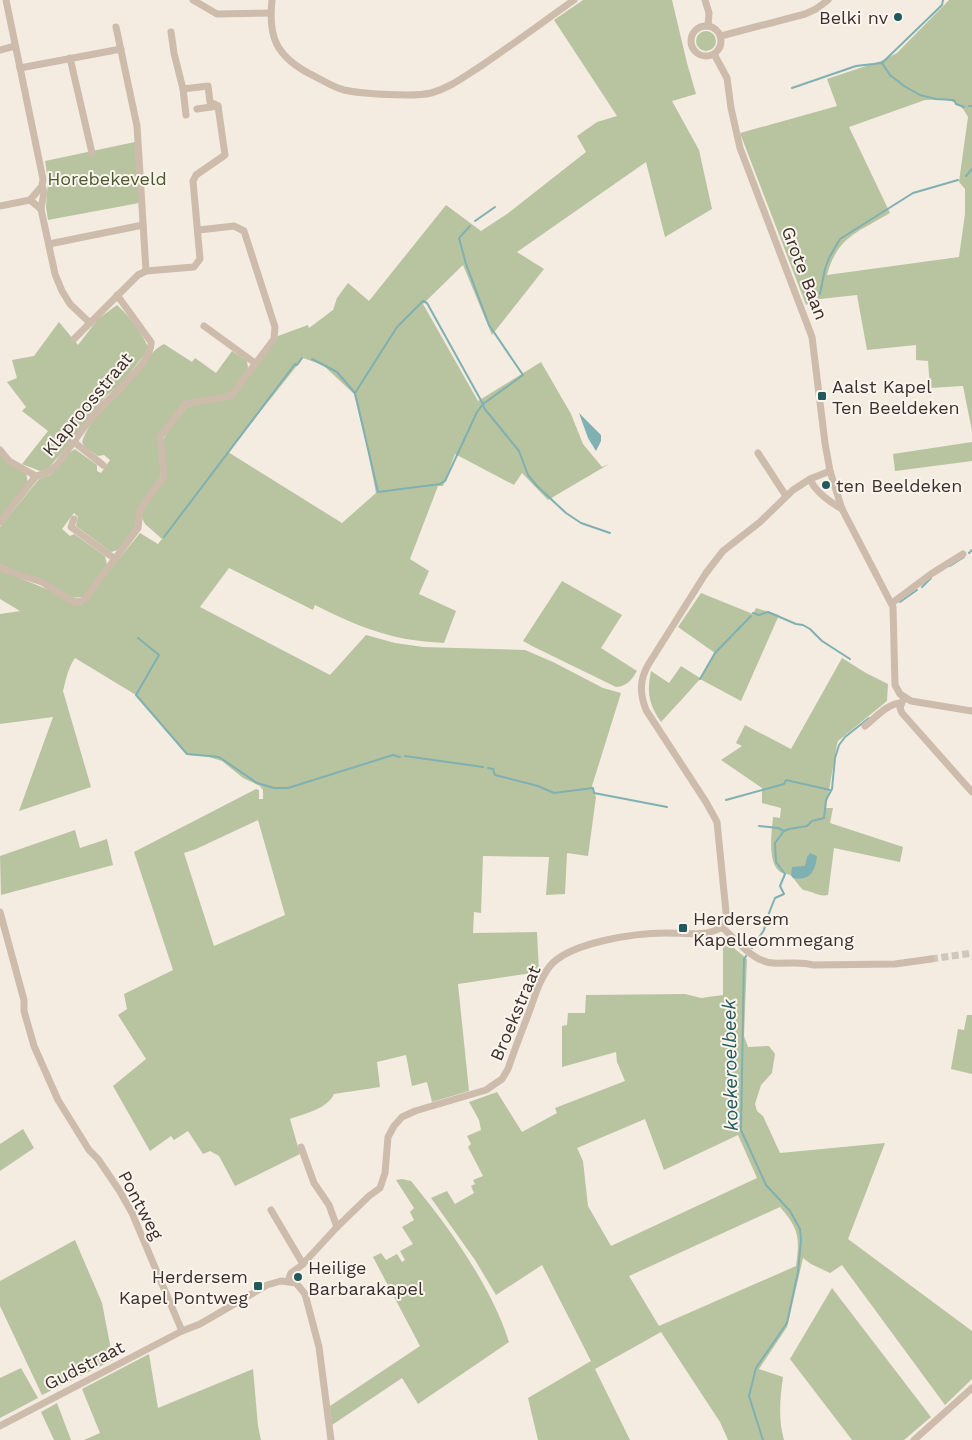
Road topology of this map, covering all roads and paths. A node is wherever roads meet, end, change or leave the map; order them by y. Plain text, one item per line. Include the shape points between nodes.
1 (6, 0) edge
2 (193, 0) edge
3 (272, 0) edge
4 (574, 0) edge
5 (705, 0) edge
6 (828, 0) edge
7 (270, 13) junction
8 (708, 26) junction
9 (116, 27) dead end
10 (171, 32) dead end
11 (721, 36) junction
12 (15, 46) junction
13 (121, 49) junction
14 (0, 50) edge
15 (714, 54) junction
16 (70, 58) junction
17 (20, 68) junction
18 (183, 89) junction
19 (218, 106) junction
20 (197, 109) dead end
21 (186, 115) dead end
22 (92, 154) dead end
23 (42, 186) junction
24 (30, 200) junction
25 (0, 206) edge
26 (41, 209) junction
27 (143, 225) junction
28 (199, 230) junction
29 (49, 244) junction
30 (146, 271) junction
31 (117, 295) junction
32 (90, 323) junction
33 (204, 326) dead end
34 (74, 339) dead end
35 (255, 363) junction
36 (74, 442) junction
37 (0, 450) edge
38 (758, 453) dead end
39 (103, 465) dead end
40 (830, 471) junction
41 (36, 476) junction
42 (810, 479) junction
43 (786, 496) junction
44 (842, 509) junction
45 (74, 519) dead end
46 (0, 522) edge
47 (963, 554) dead end
48 (114, 559) junction
49 (0, 567) edge
50 (892, 603) junction
51 (902, 700) junction
52 (972, 711) edge
53 (865, 726) dead end
54 (972, 792) edge
55 (0, 912) edge
56 (722, 927) junction
57 (931, 959) tunnel mouth
58 (301, 1146) dead end
59 (271, 1210) dead end
60 (337, 1227) junction
61 (303, 1264) junction
62 (288, 1281) junction
63 (182, 1331) junction
64 (972, 1388) edge
65 (0, 1426) edge
66 (331, 1440) edge
67 (914, 1440) edge

1 - 12 street
2 - 7 street via 217,14
3 - 7 street
4 - 7 street via 452,85 430,93 368,93 344,90 328,83 304,71 275,44
5 - 8 street
6 - 11 street via 804,14
8 - 11 street
8 - 15 street via 700,27 692,34 691,44 701,55
9 - 13 street
10 - 18 street
11 - 15 street via 721,45
12 - 14 street
12 - 17 street
13 - 16 street
13 - 27 street via 137,126
15 - 40 street, Grote Baan via 727,78 740,148 810,330
16 - 17 street
16 - 22 street
17 - 23 street via 44,179
18 - 19 street via 208,86 210,102
18 - 21 street
19 - 20 street
19 - 28 street via 225,155 196,175 194,180
23 - 24 street
23 - 26 street
24 - 25 street
24 - 26 street
26 - 29 street
27 - 29 street
27 - 30 street
28 - 30 street via 200,259 194,267
28 - 35 street via 234,226 244,231 275,327 274,339
29 - 32 street via 62,291 70,304
30 - 31 street via 138,274
31 - 32 street
31 - 36 street, Klaproosstraat via 152,347 125,385 105,401
32 - 34 street
33 - 35 street
35 - 48 street via 231,396 185,404 160,437 164,476 140,510 138,528
36 - 39 street
36 - 41 street, Klaproosstraat via 51,471
37 - 41 street via 9,461
38 - 43 street
40 - 42 street
40 - 44 street, Grote Baan
41 - 46 street, Klaproosstraat
42 - 43 street
42 - 44 street, Grote Baan via 812,486
43 - 56 street via 717,557 642,679 641,694 646,710 717,822 726,912
44 - 50 street, Grote Baan
45 - 48 street via 71,527
47 - 50 street
48 - 49 street via 84,600 78,602 42,582
50 - 51 street, Grote Baan via 894,679
51 - 52 street
51 - 53 street
51 - 54 street, Grote Baan via 902,713
55 - 63 street, Pontweg via 34,1046 45,1074 89,1150 132,1213
56 - 57 street via 757,958 771,963 895,964
56 - 60 street, Broekstraat via 710,932 626,937 571,951 560,957 541,982 502,1079 486,1090 415,1111 402,1118 388,1137 385,1173 380,1188
58 - 60 street via 314,1183 329,1205
59 - 61 street
60 - 61 street, Broekstraat
61 - 62 street, Broekstraat via 291,1273
62 - 63 street via 267,1285
62 - 66 street via 296,1283 305,1294 319,1347
63 - 65 street, Gudstraat
64 - 67 street

